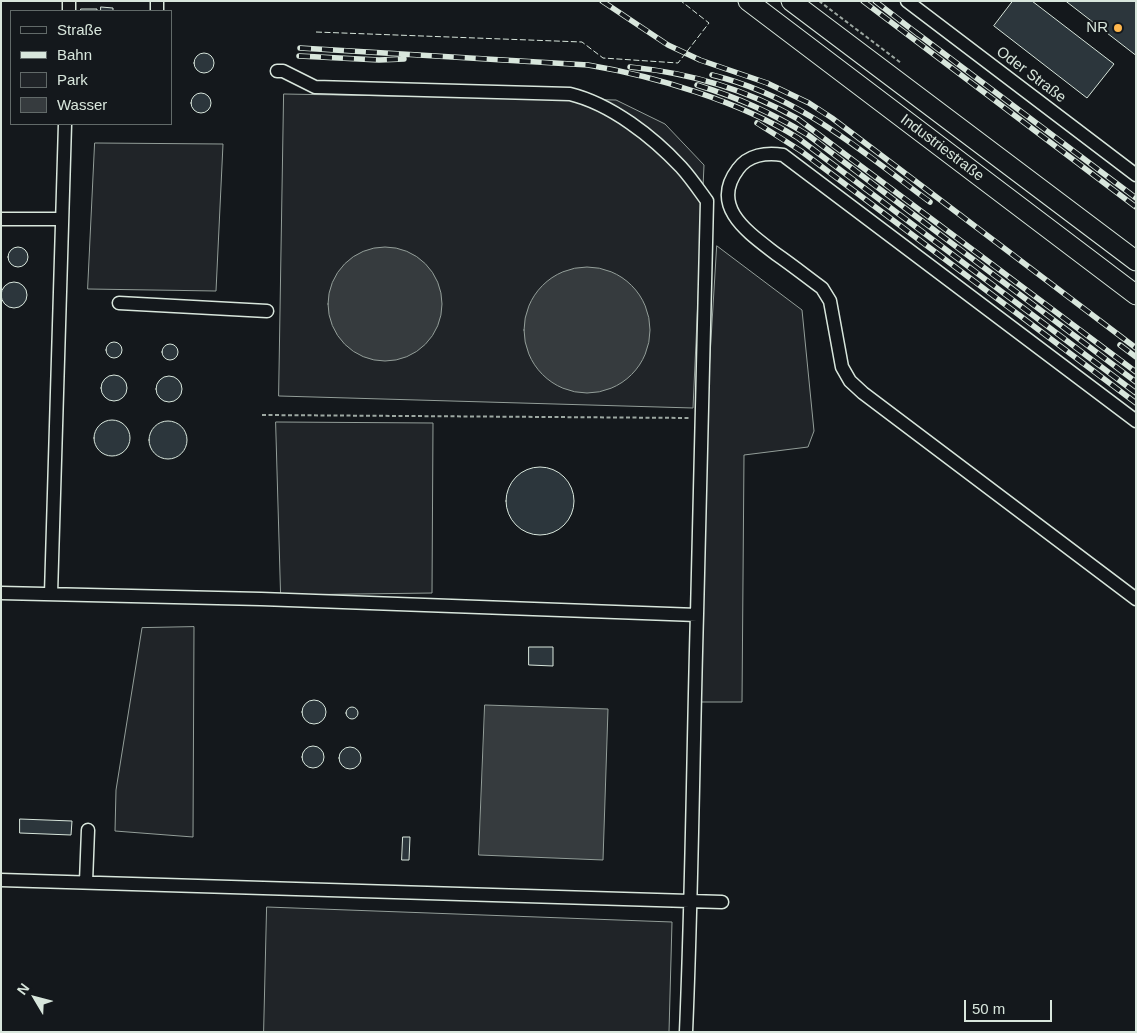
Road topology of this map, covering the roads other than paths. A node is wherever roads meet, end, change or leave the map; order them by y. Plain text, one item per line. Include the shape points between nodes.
1 (748, 1) edge
2 (791, 1) edge
3 (913, 3) edge
4 (277, 71) dead end
5 (65, 125) edge
6 (1136, 175) edge
7 (1, 219) edge
8 (62, 220) junction
9 (1136, 261) edge
10 (1136, 295) edge
11 (119, 302) dead end
12 (267, 311) dead end
13 (1136, 421) edge
14 (1, 593) edge
15 (51, 594) junction
16 (1136, 599) edge
17 (696, 615) junction
18 (88, 830) dead end
19 (1, 880) edge
20 (86, 882) junction
21 (692, 901) junction
22 (722, 902) dead end
23 (686, 1032) edge

1 - 10 highway, Industriestraße
2 - 9 highway, Industriestraße
3 - 6 lane, Oder Straße
4 - 17 lane via 315,86 570,94 582,97 638,129 682,168 707,200
5 - 8 lane
7 - 8 lane
8 - 15 lane
11 - 12 lane
13 - 16 lane via 789,159 777,154 761,154 746,160 738,168 728,194 734,217 745,230 822,288 830,301 842,367 850,381
14 - 15 lane
15 - 17 lane
17 - 21 lane
18 - 20 lane
19 - 20 lane
20 - 21 lane
21 - 22 lane
21 - 23 lane

